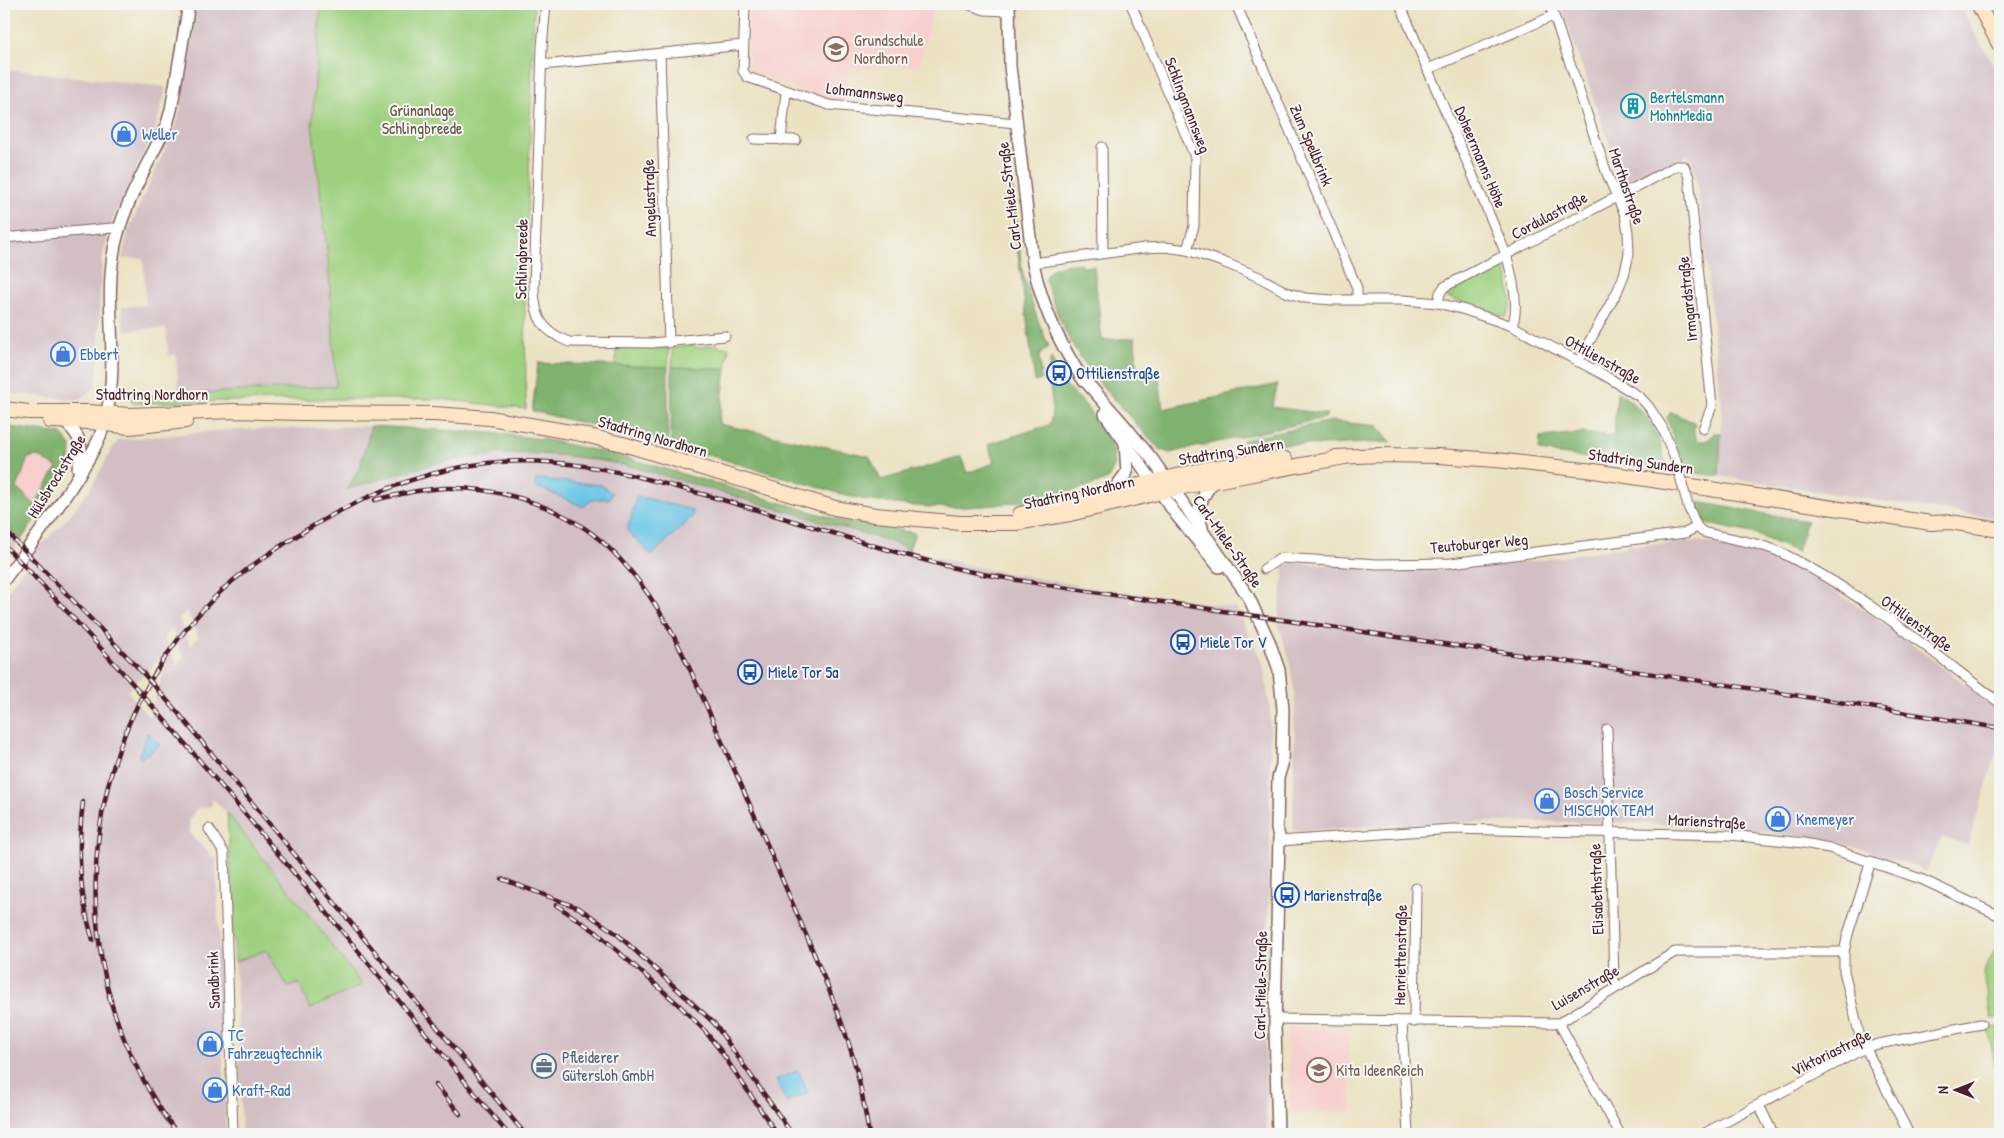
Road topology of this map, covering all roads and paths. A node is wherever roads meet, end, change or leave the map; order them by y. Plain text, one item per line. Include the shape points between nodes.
1 (189, 4) edge
2 (546, 4) edge
3 (745, 4) edge
4 (967, 4) edge
5 (1131, 4) edge
6 (1236, 4) edge
7 (1400, 4) edge
8 (1550, 4) edge
9 (1978, 4) edge
10 (1008, 7) edge
11 (1553, 16) junction
12 (743, 46) junction
13 (2000, 46) edge
14 (660, 53) junction
15 (542, 65) junction
16 (1428, 69) junction
17 (786, 92) junction
18 (1016, 123) junction
19 (754, 139) dead end
20 (781, 140) junction
21 (796, 140) dead end
22 (1102, 147) dead end
23 (1684, 166) joint
24 (1618, 196) junction
25 (119, 229) junction
26 (4, 238) edge
27 (1187, 250) junction
28 (1103, 253) junction
29 (1506, 254) junction
30 (1033, 263) junction
31 (1357, 299) junction
32 (1438, 303) junction
33 (1512, 326) junction
34 (724, 336) dead end
35 (669, 342) junction
36 (1578, 362) junction
37 (1080, 375) junction
38 (4, 409) edge
39 (4, 416) edge
40 (105, 418) junction
41 (64, 422) junction
42 (1703, 429) dead end
43 (1125, 441) junction
44 (1344, 457) junction
45 (1215, 480) junction
46 (1163, 486) junction
47 (71, 489) junction
48 (1113, 491) junction
49 (990, 523) junction
50 (1931, 523) junction
51 (1697, 527) junction
52 (2000, 530) edge
53 (1207, 538) junction
54 (2000, 539) edge
55 (1264, 569) dead end
56 (4, 580) edge
57 (1255, 610) junction
58 (2000, 703) edge
59 (1607, 729) dead end
60 (209, 829) dead end
61 (1609, 832) junction
62 (1279, 839) junction
63 (1871, 861) junction
64 (1416, 888) dead end
65 (2000, 916) edge
66 (1844, 952) junction
67 (1616, 987) junction
68 (1275, 1019) junction
69 (1402, 1022) junction
70 (1414, 1022) junction
71 (1559, 1023) junction
72 (1981, 1024) dead end
73 (1865, 1048) junction
74 (1760, 1105) junction
75 (233, 1134) edge
76 (1278, 1134) edge
77 (1408, 1134) edge
78 (1620, 1134) edge
79 (1703, 1134) edge
80 (1773, 1134) edge
81 (1909, 1134) edge

1 - 25 street, Hülsbrockstraße via 172,110
2 - 15 street, Schlingbreede
3 - 12 street, Lohmannsweg
4 - 10 street via 985,10
5 - 27 street, Schlingmannsweg via 1195,157 1194,226
6 - 31 street, Zum Spellbrink via 1357,288
7 - 16 street, Doheermanns Höhe
8 - 11 street, Marthastraße
9 - 13 main road
10 - 18 street, Carl-Miele-Straße
11 - 16 street
11 - 24 street, Marthastraße via 1607,174
12 - 14 street
12 - 17 street, Lohmannsweg via 743,71 747,77
14 - 15 street
14 - 35 street, Angelastraße
15 - 35 street, Schlingbreede via 534,290 537,314 548,330 569,342
16 - 29 street, Doheermanns Höhe
17 - 18 street, Lohmannsweg via 829,105
17 - 20 street
18 - 30 street, Carl-Miele-Straße
19 - 20 street
20 - 21 street
22 - 28 street
23 - 24 street, Cordulastraße via 1676,166
23 - 42 street, Irmgardstraße via 1689,178 1712,406
24 - 29 street, Cordulastraße
24 - 36 street, Marthastraße via 1628,232 1627,265 1617,292
25 - 26 street
25 - 40 street, Hülsbrockstraße via 111,273 113,363
27 - 28 street, Ottilienstraße via 1144,248
27 - 31 street, Ottilienstraße via 1259,276 1286,292 1305,298
28 - 30 street, Ottilienstraße
29 - 32 street, Cordulastraße via 1444,287
29 - 33 street, Doheermanns Höhe via 1514,290 1515,319
30 - 37 street, Carl-Miele-Straße via 1038,290 1050,321
31 - 32 street, Ottilienstraße
32 - 33 street, Ottilienstraße
33 - 36 street, Ottilienstraße
34 - 35 street, Schlingbreede
36 - 51 street, Ottilienstraße, bridge via 1640,397 1649,407 1662,427 1676,461
37 - 43 street, Carl-Miele-Straße
37 - 46 street, Carl-Miele-Straße via 1125,426
38 - 40 main road, Stadtring Nordhorn
39 - 41 main road, Stadtring Nordhorn
40 - 41 main road, Stadtring Nordhorn
40 - 47 street, Hülsbrockstraße via 92,453
40 - 49 main road, Stadtring Nordhorn via 139,426 301,414 434,414 506,420 623,444 835,508 876,516
41 - 47 street via 80,439 82,452
43 - 46 street, Carl-Miele-Straße
43 - 48 street via 1127,472
44 - 45 main road, Stadtring Sundern
44 - 46 main road, Stadtring Sundern via 1254,461 1205,469
44 - 50 main road, Stadtring Sundern via 1439,456 1594,471
45 - 46 main road, Stadtring Sundern
45 - 53 street via 1202,500 1199,512 1200,524
46 - 48 main road, Stadtring Nordhorn
46 - 49 main road, Stadtring Nordhorn via 1070,514 1016,523
46 - 53 street, Carl-Miele-Straße
46 - 57 street, Carl-Miele-Straße via 1177,516
47 - 56 street, Hülsbrockstraße
48 - 49 main road, Stadtring Nordhorn
50 - 52 main road, Stadtring Sundern via 1950,522
50 - 54 main road, Stadtring Sundern
51 - 55 street, Teutoburger Weg via 1685,533 1451,563 1378,564 1281,558
51 - 58 street, Ottilienstraße via 1703,532 1783,554 1837,584
53 - 57 street, Carl-Miele-Straße
57 - 62 street, Carl-Miele-Straße via 1279,670 1283,709 1282,765 1278,778
59 - 61 street, Elisabethstraße
60 - 75 street, Sandbrink via 224,853
61 - 62 street, Marienstraße via 1453,829
61 - 63 street, Marienstraße via 1730,835 1804,843
61 - 67 street, Elisabethstraße
62 - 68 street, Carl-Miele-Straße
63 - 65 street, Marienstraße via 1921,879
63 - 66 street
64 - 70 street, Henriettenstraße
66 - 67 street, Luisenstraße via 1675,952
66 - 73 street via 1844,971
67 - 71 street, Luisenstraße
68 - 69 street, Luisenstraße
68 - 76 street, Carl-Miele-Straße
69 - 70 street, Luisenstraße
69 - 77 street
70 - 71 street, Luisenstraße
71 - 78 street
72 - 73 street, Viktoriastraße
73 - 74 street, Viktoriastraße
73 - 81 street
74 - 79 street, Viktoriastraße
74 - 80 street

